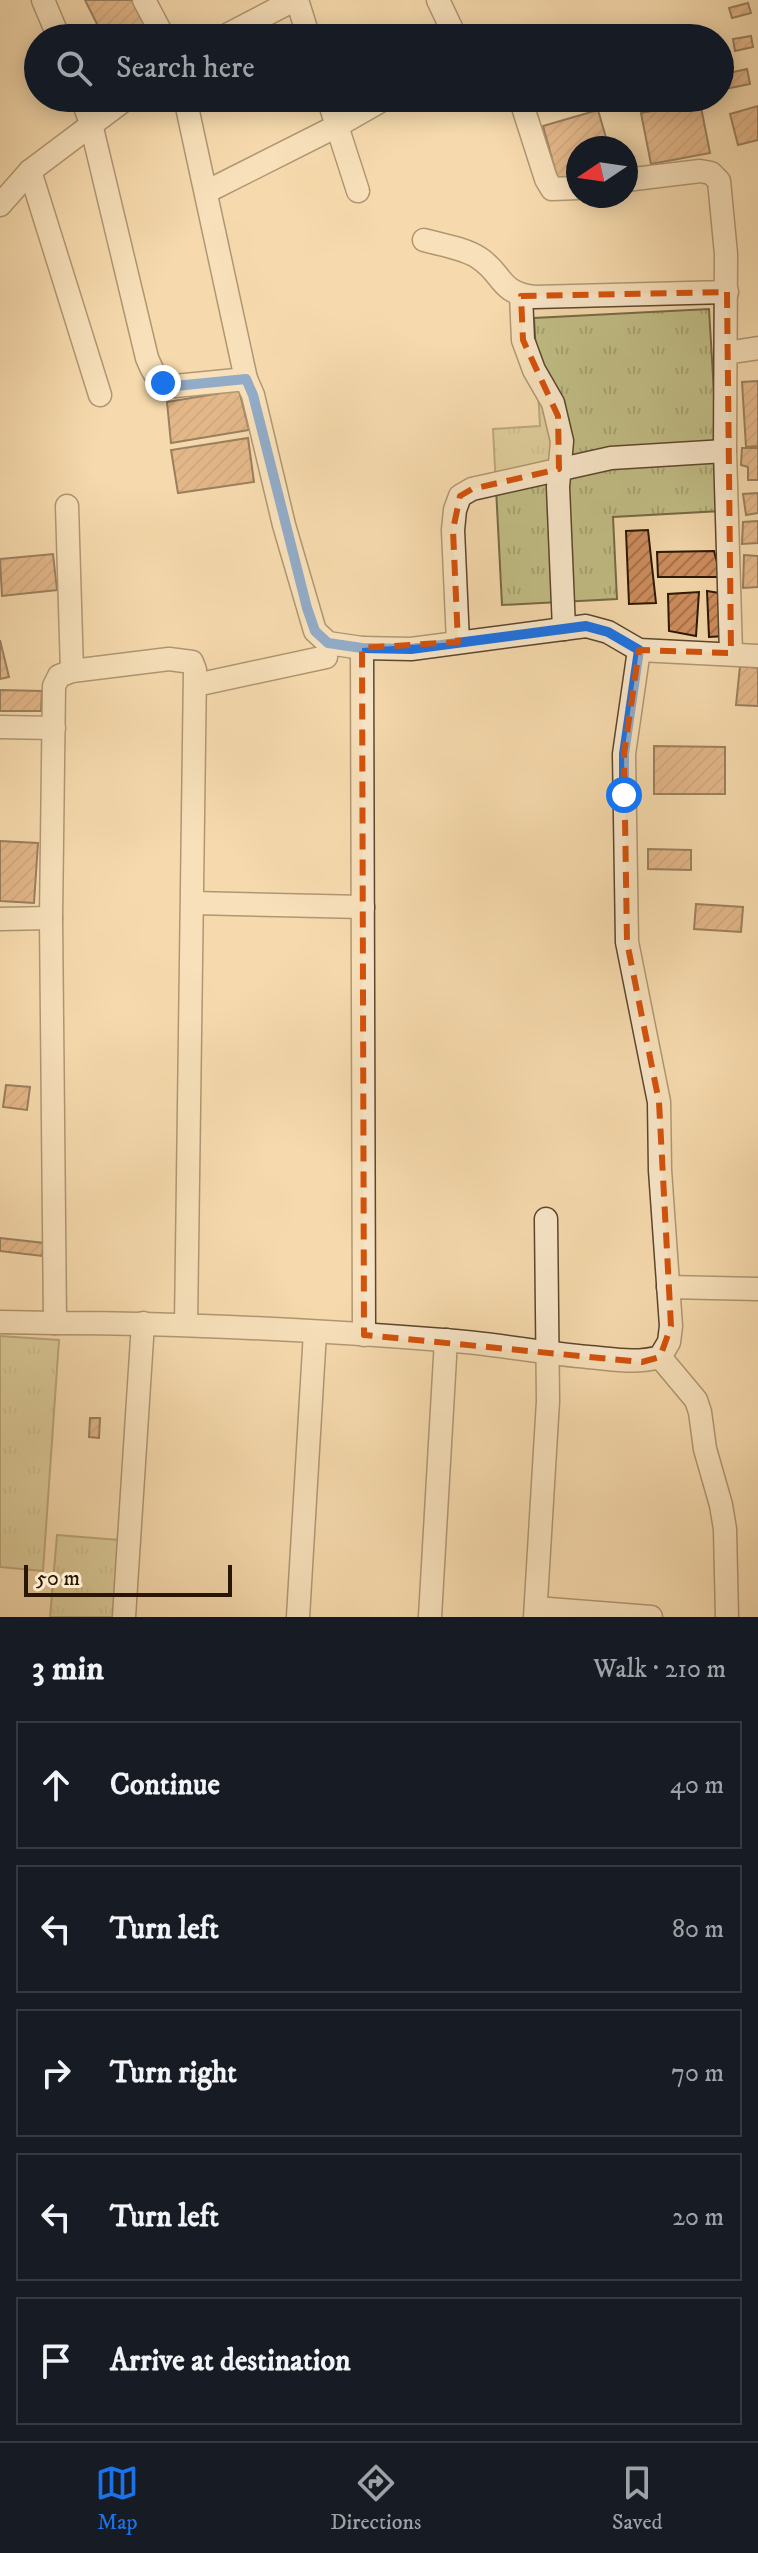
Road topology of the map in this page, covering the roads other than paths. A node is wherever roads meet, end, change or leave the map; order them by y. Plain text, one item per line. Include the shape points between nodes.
1 (43, 0) edge
2 (144, 0) edge
3 (296, 0) edge
4 (438, 0) edge
5 (53, 24) edge
6 (157, 24) edge
7 (249, 24) edge
8 (304, 24) edge
9 (449, 24) edge
10 (87, 112) edge
11 (108, 112) edge
12 (188, 112) edge
13 (332, 112) edge
14 (362, 112) edge
15 (524, 112) edge
16 (91, 124) junction
17 (337, 126) junction
18 (30, 171) junction
19 (638, 179) edge
20 (566, 190) edge
21 (358, 191) dead end
22 (206, 192) junction
23 (0, 205) edge
24 (424, 240) dead end
25 (727, 292) junction
26 (521, 296) junction
27 (758, 348) edge
28 (726, 353) junction
29 (246, 379) junction
30 (100, 395) dead end
31 (725, 451) junction
32 (559, 469) junction
33 (67, 506) dead end
34 (564, 629) junction
35 (458, 642) junction
36 (362, 648) junction
37 (639, 650) junction
38 (731, 653) junction
39 (758, 656) edge
40 (326, 657) dead end
41 (72, 671) junction
42 (196, 685) junction
43 (0, 727) edge
44 (54, 728) junction
45 (193, 903) junction
46 (363, 907) junction
47 (51, 918) junction
48 (0, 919) edge
49 (546, 1219) dead end
50 (668, 1287) junction
51 (758, 1289) edge
52 (0, 1322) edge
53 (55, 1323) junction
54 (143, 1323) junction
55 (186, 1325) junction
56 (315, 1332) junction
57 (364, 1335) junction
58 (446, 1340) junction
59 (548, 1353) junction
60 (660, 1357) junction
61 (536, 1613) edge
62 (124, 1617) edge
63 (298, 1617) edge
64 (430, 1617) edge
65 (651, 1617) edge
66 (727, 1617) edge

1 - 5 street
2 - 6 street
3 - 7 street
3 - 8 street
4 - 9 street
10 - 16 street
11 - 16 street
12 - 22 street
13 - 17 street
14 - 17 street
15 - 20 street via 546,179 552,189
16 - 18 street
16 - 29 street via 154,375 175,386
17 - 21 street
17 - 22 street
18 - 23 street
18 - 30 street
19 - 25 street via 700,171 719,181
22 - 29 street
24 - 26 street via 481,259
25 - 26 street
25 - 28 street
26 - 32 street via 523,340 558,416
27 - 28 street
28 - 31 street
29 - 36 street via 315,631 328,643
31 - 32 street via 611,458
31 - 38 street
32 - 34 street
32 - 35 street via 460,496 453,530
33 - 41 street
34 - 35 street
34 - 37 street via 586,626 608,632
35 - 36 street via 411,649
36 - 46 street
37 - 38 street
37 - 50 street via 624,754 627,942 659,1102
38 - 39 street
40 - 42 street
41 - 42 street via 179,658 192,662
41 - 44 street via 59,676 54,686
42 - 45 street
43 - 44 street
44 - 47 street
45 - 46 street
45 - 55 street
46 - 57 street
47 - 48 street
47 - 53 street
49 - 59 street
50 - 51 street
50 - 60 street via 671,1326
52 - 53 street
53 - 54 street
54 - 55 street
54 - 62 street
55 - 56 street
56 - 57 street
56 - 63 street
57 - 58 street
58 - 59 street
58 - 64 street
59 - 60 street via 642,1362
59 - 61 street
60 - 66 street via 700,1412 725,1529
61 - 65 street

